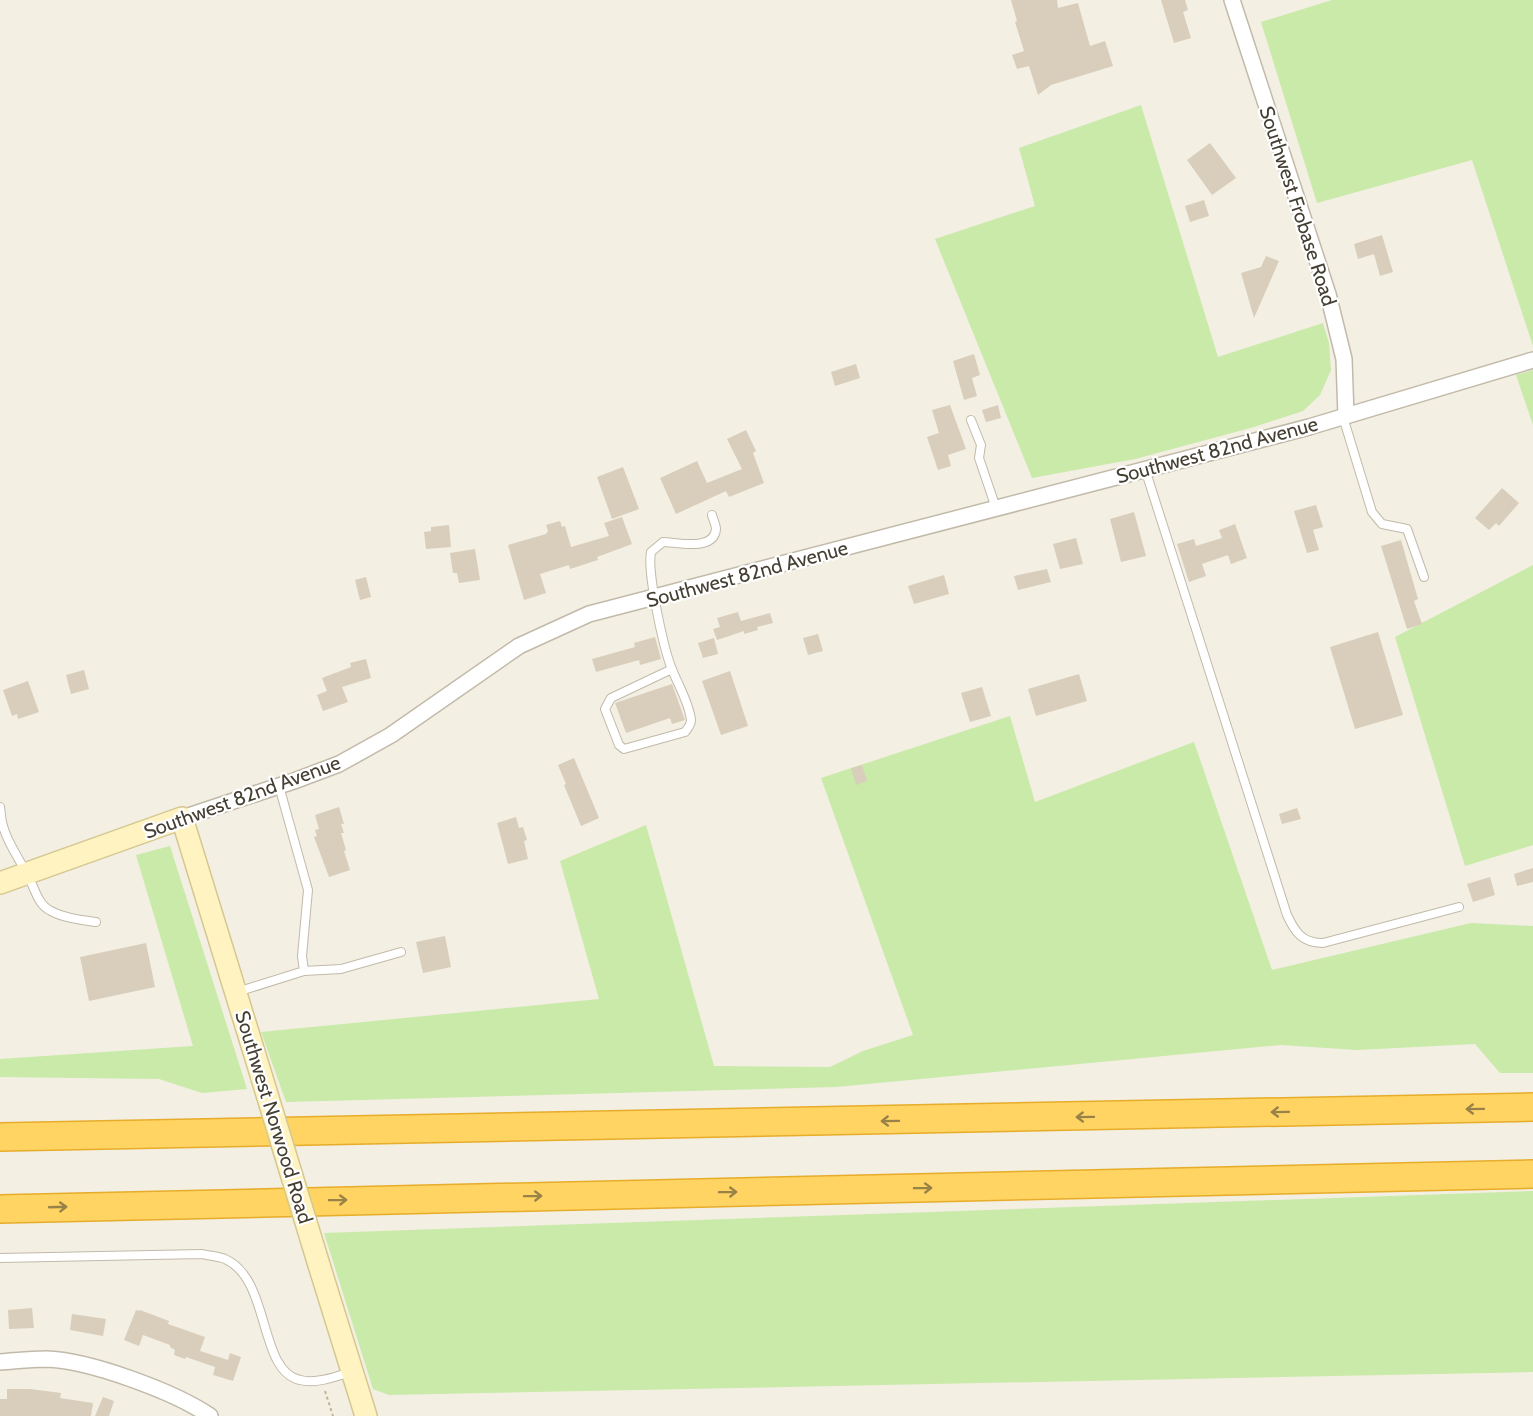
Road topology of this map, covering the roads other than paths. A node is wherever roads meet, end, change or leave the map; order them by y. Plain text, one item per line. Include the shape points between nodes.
1 (1232, 0) edge
2 (1533, 360) edge
3 (1345, 417) junction
4 (971, 420) dead end
5 (1145, 469) junction
6 (996, 508) junction
7 (712, 515) dead end
8 (1424, 577) dead end
9 (655, 598) junction
10 (672, 669) junction
11 (279, 786) junction
12 (0, 807) edge
13 (182, 818) junction
14 (27, 873) junction
15 (0, 883) edge
16 (1459, 906) dead end
17 (96, 922) dead end
18 (401, 952) dead end
19 (304, 971) junction
20 (236, 993) junction
21 (1533, 1107) edge
22 (0, 1137) edge
23 (1533, 1174) edge
24 (0, 1209) edge
25 (0, 1258) edge
26 (0, 1362) edge
27 (352, 1372) junction
28 (210, 1416) edge
29 (366, 1416) edge

1 - 3 street, Southwest Frobase Road via 1327,291 1344,359
2 - 3 street, Southwest 82nd Avenue
3 - 5 street, Southwest 82nd Avenue
3 - 8 lane via 1372,512 1382,524 1407,530
4 - 6 lane
5 - 6 street, Southwest 82nd Avenue
5 - 16 lane via 1295,932 1307,941 1323,943
6 - 9 street, Southwest 82nd Avenue
7 - 9 lane via 716,529 706,542 663,542 651,552
9 - 10 lane
9 - 11 street, Southwest 82nd Avenue via 589,614 519,646 391,735 339,764
10 - 10 lane via 690,726 685,732 624,749 605,709 607,703
11 - 13 street, Southwest 82nd Avenue
11 - 19 lane via 308,890
12 - 14 lane via 3,826
13 - 14 street, Southwest 82nd Avenue
13 - 20 street, Southwest Norwood Road
14 - 15 street, Southwest 82nd Avenue
14 - 17 lane via 48,910
18 - 19 lane via 341,969
19 - 20 lane
20 - 27 street, Southwest Norwood Road, bridge
21 -> 22 highway
24 -> 23 highway
25 - 27 lane via 202,1254 225,1259 247,1277 276,1359 286,1372 299,1380 322,1380
26 - 28 street via 46,1359 80,1364 174,1395
27 - 29 street, Southwest Norwood Road

